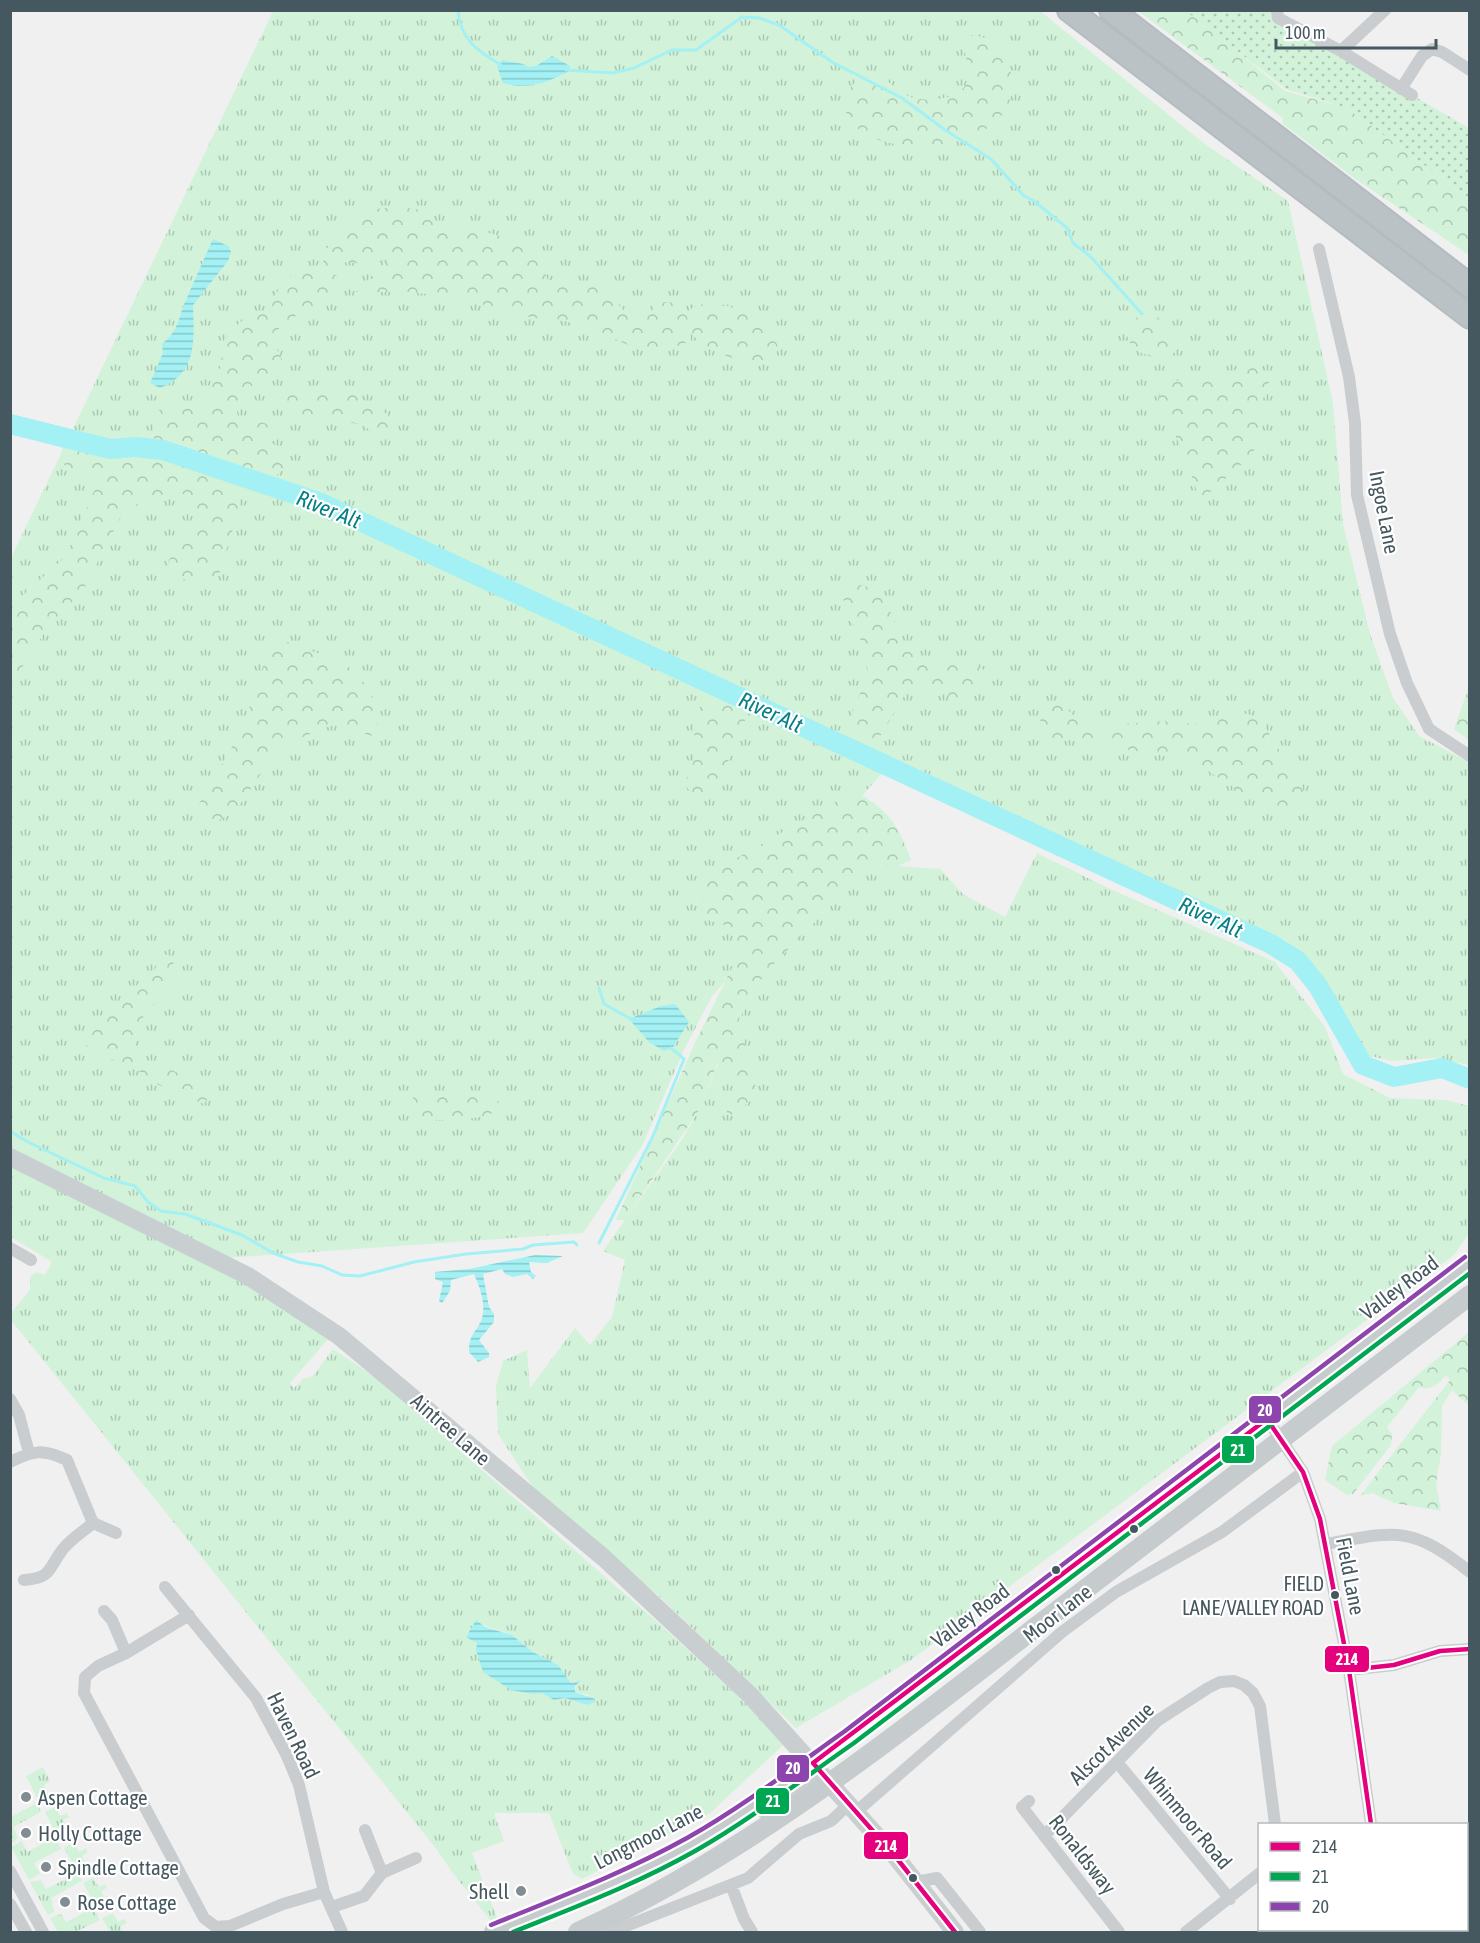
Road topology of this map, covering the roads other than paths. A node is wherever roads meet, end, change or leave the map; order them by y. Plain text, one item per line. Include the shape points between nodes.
1 (1069, 10) edge
2 (1111, 10) edge
3 (1385, 10) edge
4 (1277, 14) edge
5 (1341, 51) junction
6 (1470, 70) edge
7 (1319, 249) dead end
8 (1432, 259) junction
9 (1470, 280) edge
10 (1470, 286) edge
11 (1470, 319) edge
12 (1470, 756) edge
13 (10, 1157) edge
14 (10, 1248) edge
15 (30, 1260) dead end
16 (1470, 1263) edge
17 (1470, 1295) edge
18 (10, 1399) edge
19 (1267, 1419) junction
20 (1281, 1439) junction
21 (29, 1453) junction
22 (10, 1462) edge
23 (1303, 1472) junction
24 (93, 1523) junction
25 (116, 1533) dead end
26 (1326, 1544) junction
27 (1470, 1572) edge
28 (24, 1580) dead end
29 (165, 1587) dead end
30 (104, 1611) dead end
31 (189, 1615) junction
32 (1470, 1649) edge
33 (126, 1653) junction
34 (1349, 1670) junction
35 (813, 1762) junction
36 (1117, 1762) junction
37 (830, 1783) junction
38 (1029, 1801) dead end
39 (852, 1808) junction
40 (1275, 1823) edge
41 (1371, 1823) edge
42 (365, 1830) dead end
43 (1044, 1836) junction
44 (690, 1845) junction
45 (416, 1858) dead end
46 (382, 1873) junction
47 (11, 1874) edge
48 (1258, 1875) edge
49 (916, 1882) junction
50 (731, 1886) junction
51 (324, 1892) junction
52 (1230, 1899) junction
53 (27, 1902) junction
54 (12, 1907) edge
55 (332, 1907) junction
56 (26, 1932) edge
57 (44, 1932) edge
58 (342, 1932) edge
59 (494, 1932) edge
60 (578, 1932) edge
61 (611, 1932) edge
62 (752, 1932) edge
63 (955, 1932) edge
64 (980, 1932) edge
65 (1119, 1932) edge
66 (1186, 1932) edge

1 - 11 highway
2 - 8 highway
3 - 5 street
4 - 5 street
5 - 6 street via 1407,92 1422,56 1432,49
7 - 12 street, Ingoe Lane via 1349,377 1358,495 1390,634 1407,684 1429,729
8 - 9 highway
8 - 10 highway
13 - 35 main road, Aintree Lane via 248,1276 339,1336 604,1558 750,1695
14 - 15 street
16 - 19 main road, Valley Road
17 - 20 main road
18 - 21 street via 19,1414
19 - 20 street, Field Lane
19 - 35 main road, Valley Road
20 - 23 street, Field Lane
20 - 37 main road
21 - 22 street
21 - 24 street via 49,1452 67,1460
23 - 26 street, Field Lane
23 - 39 street, Moor Lane via 1222,1532 1116,1592 1062,1632
24 - 25 street
24 - 28 street via 63,1549 53,1570 38,1579
26 - 27 street via 1404,1534 1437,1547
26 - 34 street, Field Lane
29 - 31 street, Haven Road
30 - 33 street
31 - 33 street
31 - 51 street, Haven Road via 256,1698 287,1756 299,1785
32 - 34 street via 1440,1651 1394,1665
33 - 51 street via 84,1677 84,1693 204,1918 216,1926 230,1926
34 - 41 street, Field Lane
35 - 37 main road, Aintree Lane
35 - 44 main road, Longmoor Lane
36 - 40 street, Alscot Avenue via 1157,1721 1208,1688 1234,1681 1253,1693 1260,1706
36 - 43 street, Alscot Avenue
36 - 52 street, Whinmoor Road
37 - 39 main road, Aintree Lane
37 - 44 main road via 819,1779 806,1781 749,1820
37 - 60 main road via 713,1861
38 - 43 street, Ronaldsway via 1022,1807
39 - 49 main road, Aintree Lane
39 - 50 street via 799,1834 756,1873
42 - 46 street
43 - 65 street, Ronaldsway
44 - 59 main road, Longmoor Lane
45 - 46 street
46 - 55 street via 364,1896
47 - 53 street
48 - 52 street
49 - 63 main road, Aintree Lane
49 - 64 street via 937,1878
50 - 61 street
50 - 62 street
51 - 55 street, Haven Road
52 - 66 street
53 - 54 street
53 - 57 street
54 - 56 street
55 - 58 street, Haven Road

